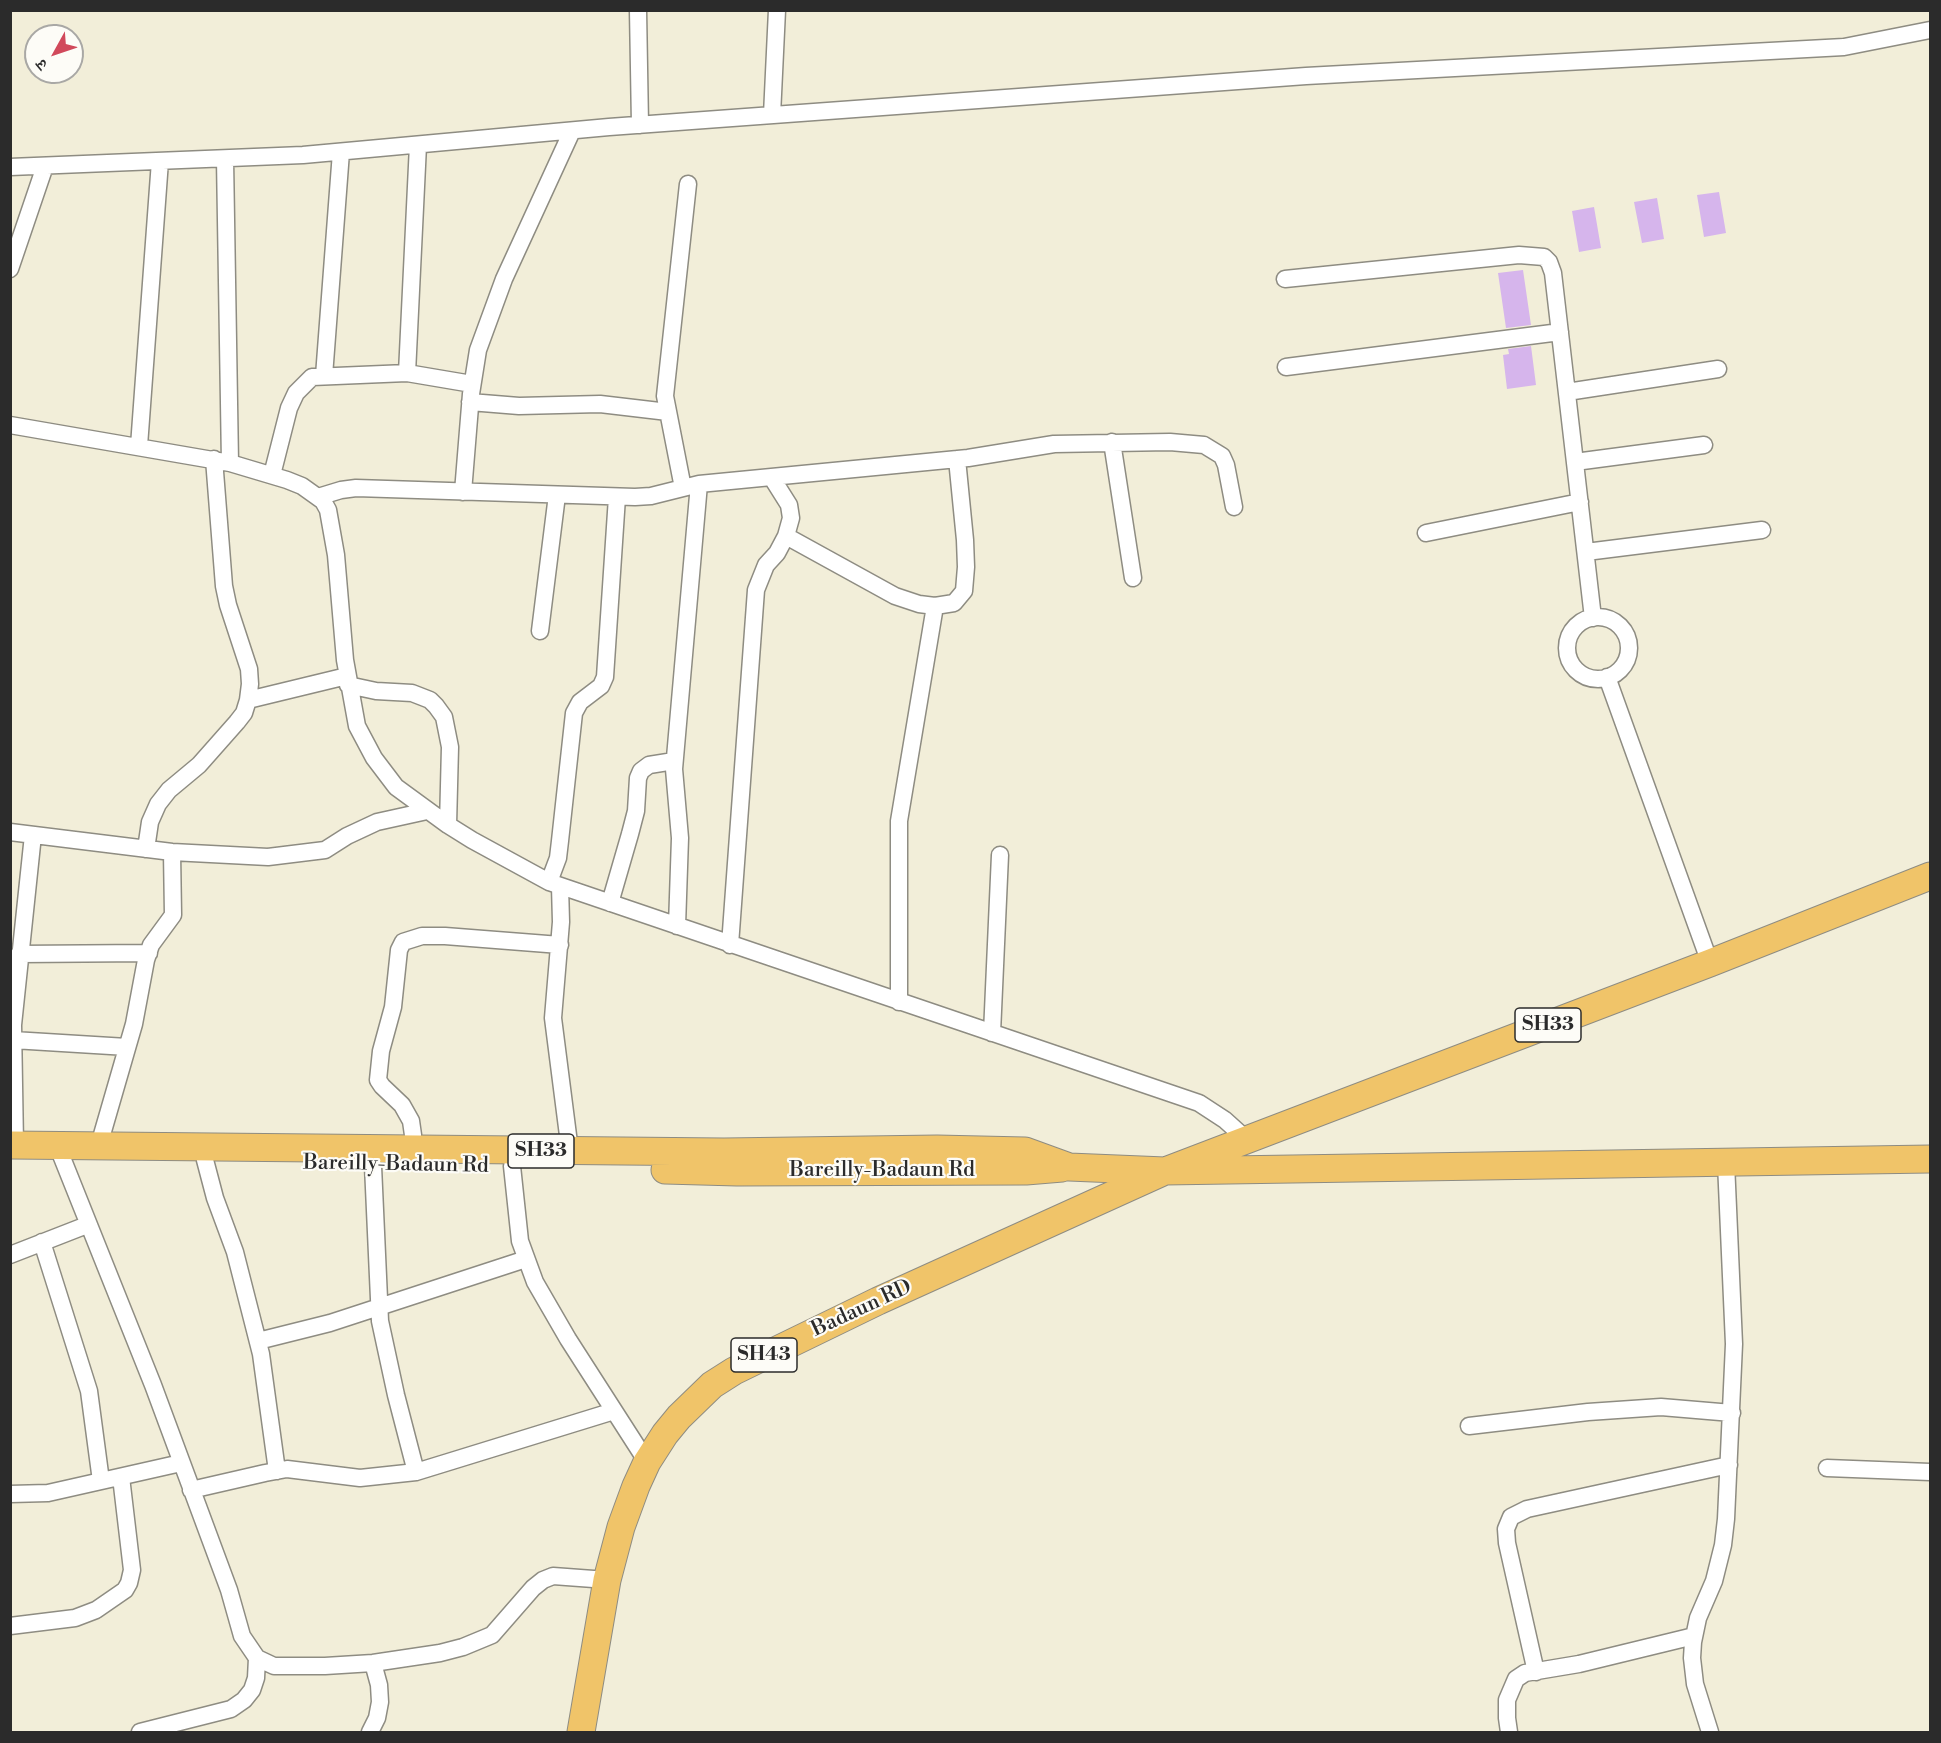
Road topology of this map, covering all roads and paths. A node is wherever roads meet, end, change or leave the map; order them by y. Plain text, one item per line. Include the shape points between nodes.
1 (638, 10) edge
2 (777, 10) edge
3 (1930, 30) edge
4 (772, 115) junction
5 (640, 125) junction
6 (572, 131) junction
7 (418, 145) junction
8 (340, 152) junction
9 (225, 159) junction
10 (160, 161) junction
11 (45, 166) junction
12 (10, 167) edge
13 (688, 184) dead end
14 (18, 225) edge
15 (10, 269) edge
16 (1285, 279) dead end
17 (1560, 332) junction
18 (1286, 367) dead end
19 (1718, 369) dead end
20 (407, 373) junction
21 (324, 376) junction
22 (472, 384) junction
23 (1567, 392) junction
24 (470, 402) junction
25 (668, 412) junction
26 (10, 424) edge
27 (1112, 442) junction
28 (1704, 445) dead end
29 (139, 446) junction
30 (957, 459) junction
31 (222, 461) junction
32 (1575, 462) junction
33 (272, 475) junction
34 (772, 477) junction
35 (691, 486) junction
36 (463, 492) junction
37 (557, 495) junction
38 (318, 497) junction
39 (618, 497) junction
40 (1580, 502) junction
41 (1234, 507) dead end
42 (1762, 530) dead end
43 (1426, 533) dead end
44 (786, 536) junction
45 (1586, 552) junction
46 (1133, 578) dead end
47 (935, 606) junction
48 (1593, 618) junction
49 (540, 630) dead end
50 (1607, 677) junction
51 (348, 680) junction
52 (248, 700) junction
53 (674, 761) junction
54 (427, 811) junction
55 (448, 825) junction
56 (10, 832) edge
57 (33, 835) junction
58 (146, 849) junction
59 (172, 852) junction
60 (1000, 855) dead end
61 (1930, 876) edge
62 (555, 884) junction
63 (610, 903) junction
64 (677, 926) junction
65 (560, 945) junction
66 (730, 945) junction
67 (149, 953) junction
68 (19, 954) junction
69 (1710, 963) junction
70 (899, 1002) junction
71 (992, 1033) junction
72 (13, 1040) junction
73 (127, 1047) junction
74 (1246, 1139) junction
75 (99, 1145) junction
76 (12, 1150) edge
77 (413, 1150) junction
78 (570, 1151) junction
79 (59, 1153) junction
80 (1930, 1159) edge
81 (205, 1160) junction
82 (1726, 1163) junction
83 (374, 1166) junction
84 (512, 1166) junction
85 (1069, 1167) junction
86 (1165, 1171) junction
87 (87, 1225) junction
88 (42, 1242) junction
89 (10, 1255) edge
90 (526, 1259) junction
91 (379, 1306) junction
92 (258, 1341) junction
93 (614, 1411) junction
94 (1732, 1413) junction
95 (1469, 1426) dead end
96 (647, 1462) junction
97 (181, 1463) junction
98 (1729, 1465) junction
99 (1827, 1468) dead end
100 (277, 1471) junction
101 (416, 1472) junction
102 (1930, 1472) edge
103 (121, 1477) junction
104 (101, 1481) junction
105 (191, 1490) junction
106 (10, 1494) edge
107 (607, 1580) junction
108 (10, 1626) edge
109 (1694, 1636) junction
110 (257, 1658) junction
111 (373, 1663) junction
112 (1536, 1672) junction
113 (187, 1727) edge
114 (140, 1732) edge
115 (370, 1732) edge
116 (581, 1732) edge
117 (1509, 1732) edge
118 (1710, 1732) edge

1 - 5 street
2 - 4 street
3 - 4 street via 1844,47 1333,74
4 - 5 street
5 - 6 street
6 - 7 street
6 - 22 street via 504,279 478,350
7 - 8 street
7 - 20 street
8 - 9 street
8 - 21 street
9 - 10 street
9 - 31 street
10 - 11 street
10 - 29 street
11 - 12 street
11 - 14 street
13 - 25 street via 665,383
14 - 15 street
16 - 17 street via 1519,255 1544,257 1553,273
17 - 18 street
17 - 23 street
19 - 23 street
20 - 21 street
20 - 22 street
21 - 33 street via 312,377 296,393
22 - 24 street
23 - 32 street
24 - 25 street via 519,406 600,404
24 - 36 street
25 - 35 street
26 - 29 street
27 - 30 street via 1054,444
27 - 41 street via 1170,442 1215,450 1227,465
27 - 46 street
28 - 32 street
29 - 31 street
30 - 34 street
30 - 47 street via 965,540 964,591 954,603
31 - 33 street
31 - 52 street via 224,586 249,669
32 - 40 street
33 - 38 street via 302,486
34 - 35 street
34 - 44 street via 789,505
35 - 39 street via 651,496
35 - 53 street
36 - 37 street
36 - 38 street via 356,488
37 - 39 street
37 - 49 street
38 - 51 street via 328,510 332,529
39 - 62 street via 604,677 601,686 580,702 574,713
40 - 43 street
40 - 45 street
42 - 45 street
44 - 47 street via 894,596
44 - 66 street via 756,590
45 - 48 street
47 - 70 street via 899,821
48 - 50 street via 1612,621 1620,627 1629,647 1623,667
48 - 50 street via 1570,635 1567,654 1577,671 1585,676
50 - 69 street
51 - 52 street
51 - 54 street via 357,726 374,758 396,787
51 - 55 street via 376,691 412,693 430,700 444,717 450,747
52 - 58 street via 237,722 158,804 150,822
53 - 63 street via 649,765 641,771 636,810
53 - 64 street via 680,838
54 - 55 street
54 - 59 street via 377,822 315,853 268,857
55 - 62 street
56 - 57 street
57 - 58 street
57 - 68 street
58 - 59 street
59 - 67 street via 173,915
60 - 71 street
61 - 69 main road, SH33
62 - 63 street
62 - 65 street
63 - 64 street
64 - 66 street
65 - 77 street via 445,936 422,936 403,942 378,1080 402,1105 411,1121
65 - 78 street via 553,1018
66 - 70 street
67 - 68 street
67 - 73 street
68 - 72 street
69 - 74 main road, SH33
70 - 71 street
71 - 74 street via 1198,1103
72 - 73 street
72 - 76 street
73 - 75 street
74 - 86 main road, SH33
75 - 77 main road, SH33
75 - 79 main road, SH33
76 - 79 main road, Bareilly-Badaun Rd / SH33
77 - 78 main road, SH33
78 - 85 main road, SH33 via 1025,1151
79 - 81 main road, Bareilly-Badaun Rd / SH33
79 - 87 street
80 - 82 main road, SH33
81 - 83 main road, Bareilly-Badaun Rd / SH33
81 - 92 street
82 - 86 main road, SH33
82 - 94 street via 1733,1307
83 - 84 main road, Bareilly-Badaun Rd / SH33
83 - 91 street
84 - 85 main road, Bareilly-Badaun Rd / SH33 via 737,1172 1026,1171
84 - 90 street via 517,1226
85 - 86 main road, SH33
86 - 96 main road, Badaun RD / SH43 via 734,1371 712,1385 679,1417
87 - 88 street
87 - 97 street via 134,1334
88 - 89 street
88 - 104 street via 89,1390
90 - 91 street
90 - 93 street via 550,1308
91 - 92 street
91 - 101 street via 384,1344
92 - 100 street
93 - 96 street
93 - 101 street
94 - 95 street via 1661,1407
94 - 98 street
96 - 107 main road, Badaun RD / SH43 via 621,1527
97 - 103 street
97 - 105 street
98 - 109 street via 1724,1545
98 - 112 street via 1527,1509 1511,1517 1506,1529 1507,1543
99 - 102 street
100 - 101 street via 302,1470 360,1478
100 - 105 street
103 - 104 street
103 - 108 street via 132,1570 125,1590 96,1610 75,1618
104 - 106 street via 48,1493
105 - 110 street via 243,1636
107 - 111 street via 553,1576 533,1588 492,1635 440,1653
107 - 116 main road, Badaun RD / SH43
109 - 112 street
109 - 118 street via 1695,1684
110 - 111 street via 274,1666
110 - 113 street via 256,1678 244,1700
111 - 115 street via 380,1702
112 - 117 street via 1525,1673 1512,1687 1507,1700
113 - 114 street

